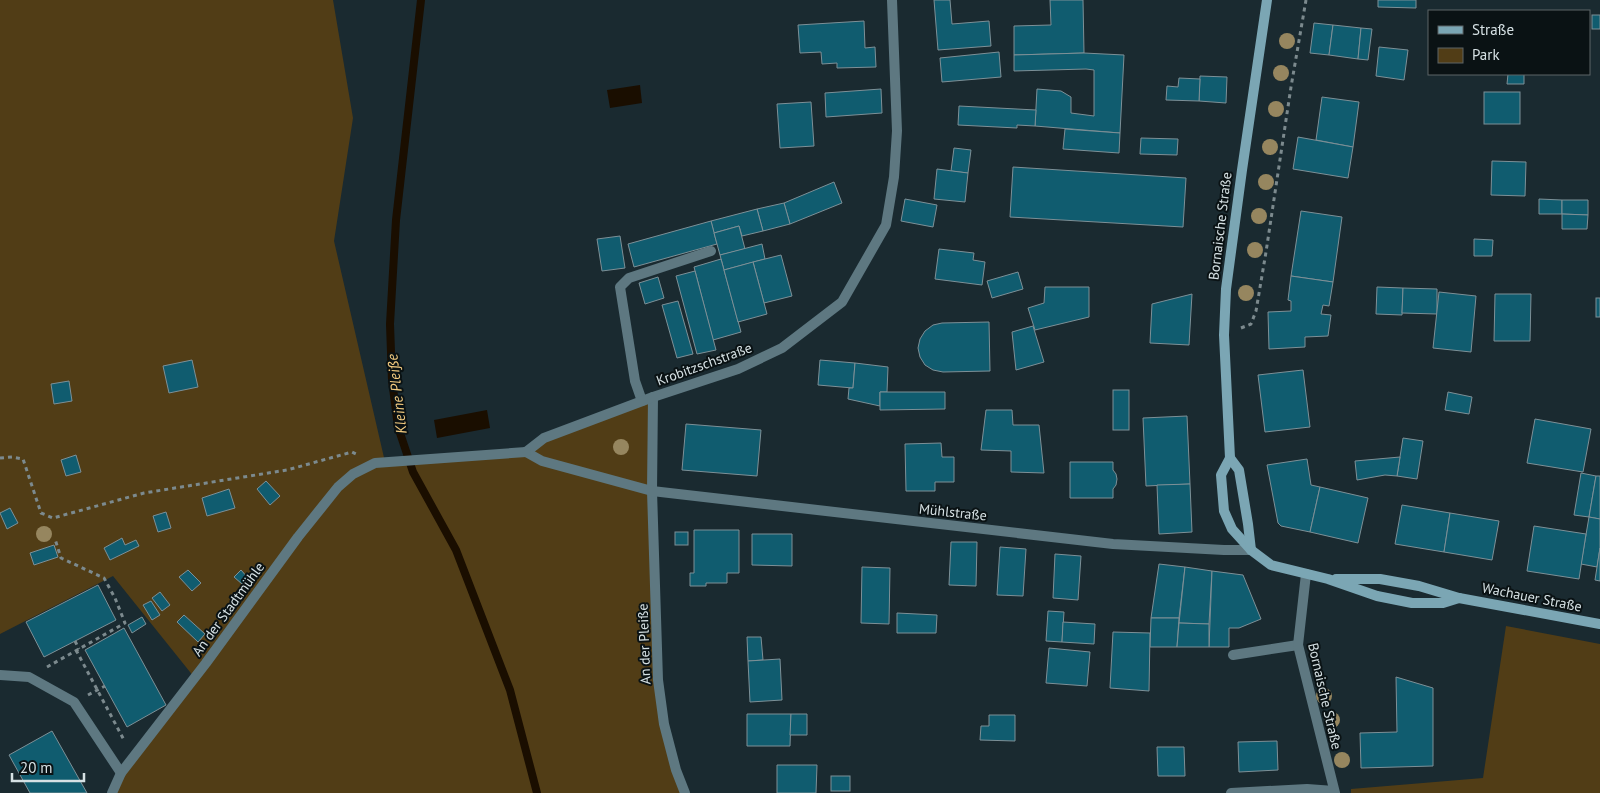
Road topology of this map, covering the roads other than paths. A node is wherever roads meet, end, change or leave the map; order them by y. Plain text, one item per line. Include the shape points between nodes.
1 (892, 0) edge
2 (1267, 0) edge
3 (711, 251) dead end
4 (653, 397) junction
5 (642, 401) junction
6 (526, 452) junction
7 (1230, 458) junction
8 (652, 491) junction
9 (1251, 550) junction
10 (1306, 574) junction
11 (1328, 579) junction
12 (1460, 598) junction
13 (1600, 624) edge
14 (1298, 646) junction
15 (1233, 655) dead end
16 (0, 675) edge
17 (121, 773) junction
18 (1334, 792) edge
19 (112, 793) edge
20 (685, 793) edge
21 (1231, 793) edge

1 - 4 street, Krobitzschstraße via 897,131 894,177 886,225 842,302 782,348 738,369
2 - 7 main road, Bornaische Straße via 1226,289 1224,335
3 - 5 street via 629,278 620,287
4 - 5 street, Krobitzschstraße
4 - 8 street
5 - 6 street, Krobitzschstraße via 544,438
6 - 8 street, Mühlstraße via 542,461
6 - 17 street, An der Stadtmühle via 380,463 353,474 338,487 298,537
7 - 9 main road, Bornaische Straße via 1239,470
7 - 9 main road, Bornaische Straße via 1221,475 1224,511 1232,529
8 - 9 street, Mühlstraße via 1113,544
8 - 20 street, An der Pleiße via 658,680 664,724
9 - 10 main road, Wachauer Straße via 1271,565
10 - 11 main road, Wachauer Straße
10 - 14 street, Bornaische Straße
11 - 12 main road, Wachauer Straße via 1380,579
11 - 12 main road, Wachauer Straße via 1377,596 1412,603 1443,603
12 - 13 main road, Wachauer Straße
14 - 15 street
14 - 18 street, Bornaische Straße
16 - 17 street via 29,677 74,702
17 - 19 street, An der Stadtmühle
18 - 21 street via 1307,789

